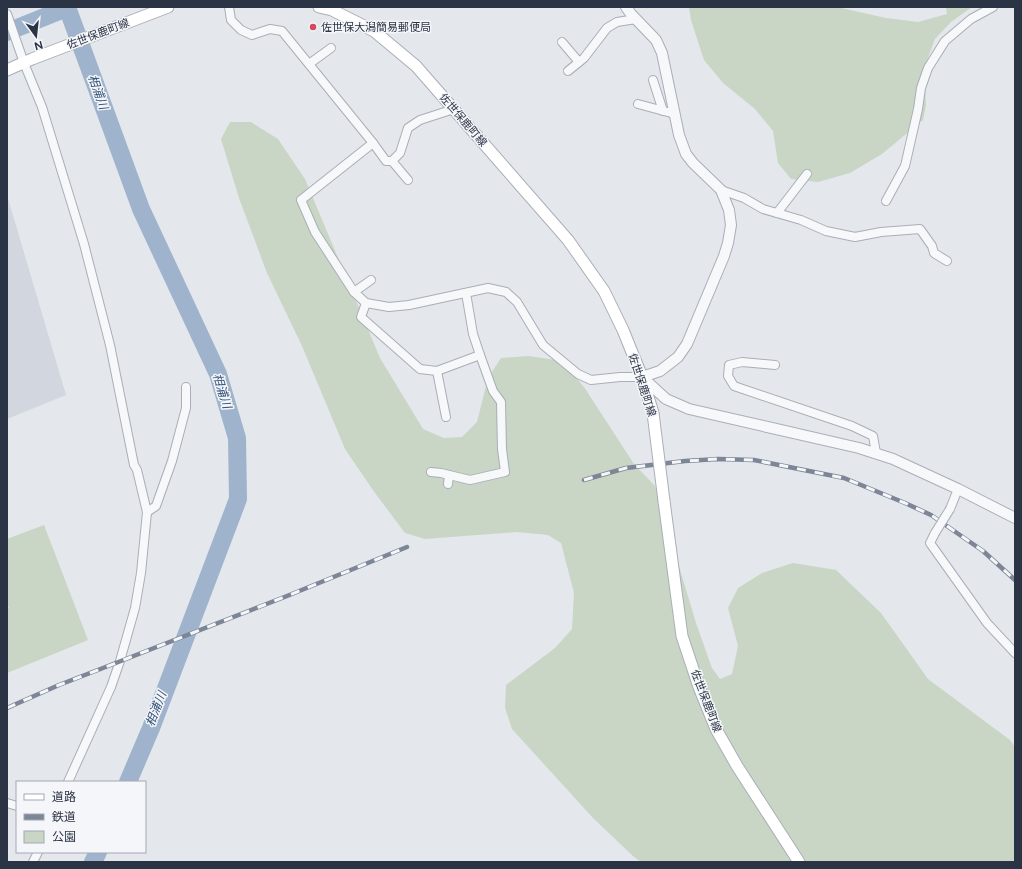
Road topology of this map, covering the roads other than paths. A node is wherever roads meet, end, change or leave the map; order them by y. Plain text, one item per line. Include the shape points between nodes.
1 (168, 7) edge
2 (229, 7) edge
3 (319, 7) edge
4 (626, 7) edge
5 (993, 7) edge
6 (332, 9) edge
7 (7, 14) edge
8 (636, 20) junction
9 (562, 42) dead end
10 (331, 48) dead end
11 (28, 61) junction
12 (579, 62) junction
13 (309, 64) junction
14 (7, 70) edge
15 (568, 71) dead end
16 (653, 80) dead end
17 (638, 104) dead end
18 (454, 109) junction
19 (663, 110) junction
20 (674, 114) junction
21 (373, 143) junction
22 (392, 161) junction
23 (807, 174) dead end
24 (408, 180) dead end
25 (721, 190) junction
26 (886, 201) dead end
27 (777, 212) junction
28 (947, 261) dead end
29 (371, 280) dead end
30 (354, 292) junction
31 (466, 293) junction
32 (366, 303) junction
33 (480, 354) junction
34 (775, 365) dead end
35 (437, 371) junction
36 (642, 377) junction
37 (186, 387) dead end
38 (446, 417) dead end
39 (876, 454) junction
40 (431, 472) dead end
41 (958, 489) junction
42 (147, 512) junction
43 (1015, 518) edge
44 (1015, 654) edge
45 (68, 781) edge
46 (38, 853) edge
47 (33, 862) edge
48 (799, 862) edge

1 - 11 main road, 佐世保鹿町線
2 - 13 street via 231,20 241,30 252,35 270,28 282,31
3 - 6 main road, 佐世保鹿町線
4 - 8 street
5 - 26 street via 971,19 945,40 928,68 921,88 905,166
6 - 18 main road, 佐世保鹿町線 via 374,31 416,66
7 - 11 street
8 - 12 street via 618,22 607,28
8 - 20 street via 656,40 662,53
9 - 12 street
10 - 13 street
11 - 14 main road, 佐世保鹿町線
11 - 42 street via 84,244 110,344 134,465
12 - 15 street
13 - 21 street
16 - 19 street
17 - 19 street
18 - 22 street via 420,120 408,128 400,153
18 - 36 main road, 佐世保鹿町線 via 568,240 591,272 604,291
19 - 20 street
20 - 25 street via 686,154
21 - 22 street via 386,161
21 - 30 street via 301,200 315,232
22 - 24 street
23 - 27 street
25 - 27 street via 744,198 763,209
25 - 36 street via 729,210 731,225 728,243 687,344 678,357 660,371
27 - 28 street via 826,231 855,237 920,229 934,253
29 - 30 street
30 - 32 street
31 - 32 street via 410,305 389,307
31 - 33 street via 473,334
31 - 36 street via 488,288 506,292 516,302 543,345 578,374 592,380
32 - 35 street via 360,317 420,369
33 - 35 street
33 - 40 street via 493,391 501,402 505,472 470,480 448,479
34 - 39 street via 742,362 730,365 728,376 734,386 852,426 873,436
35 - 38 street
36 - 39 street via 666,399 689,409 860,448
36 - 48 main road, 佐世保鹿町線, bridge via 653,413 682,636 716,729
37 - 42 street via 186,408 172,462 156,506
39 - 41 street
41 - 43 street
41 - 44 street, bridge via 930,544 987,623
42 - 45 street via 135,608 120,661
46 - 47 street

